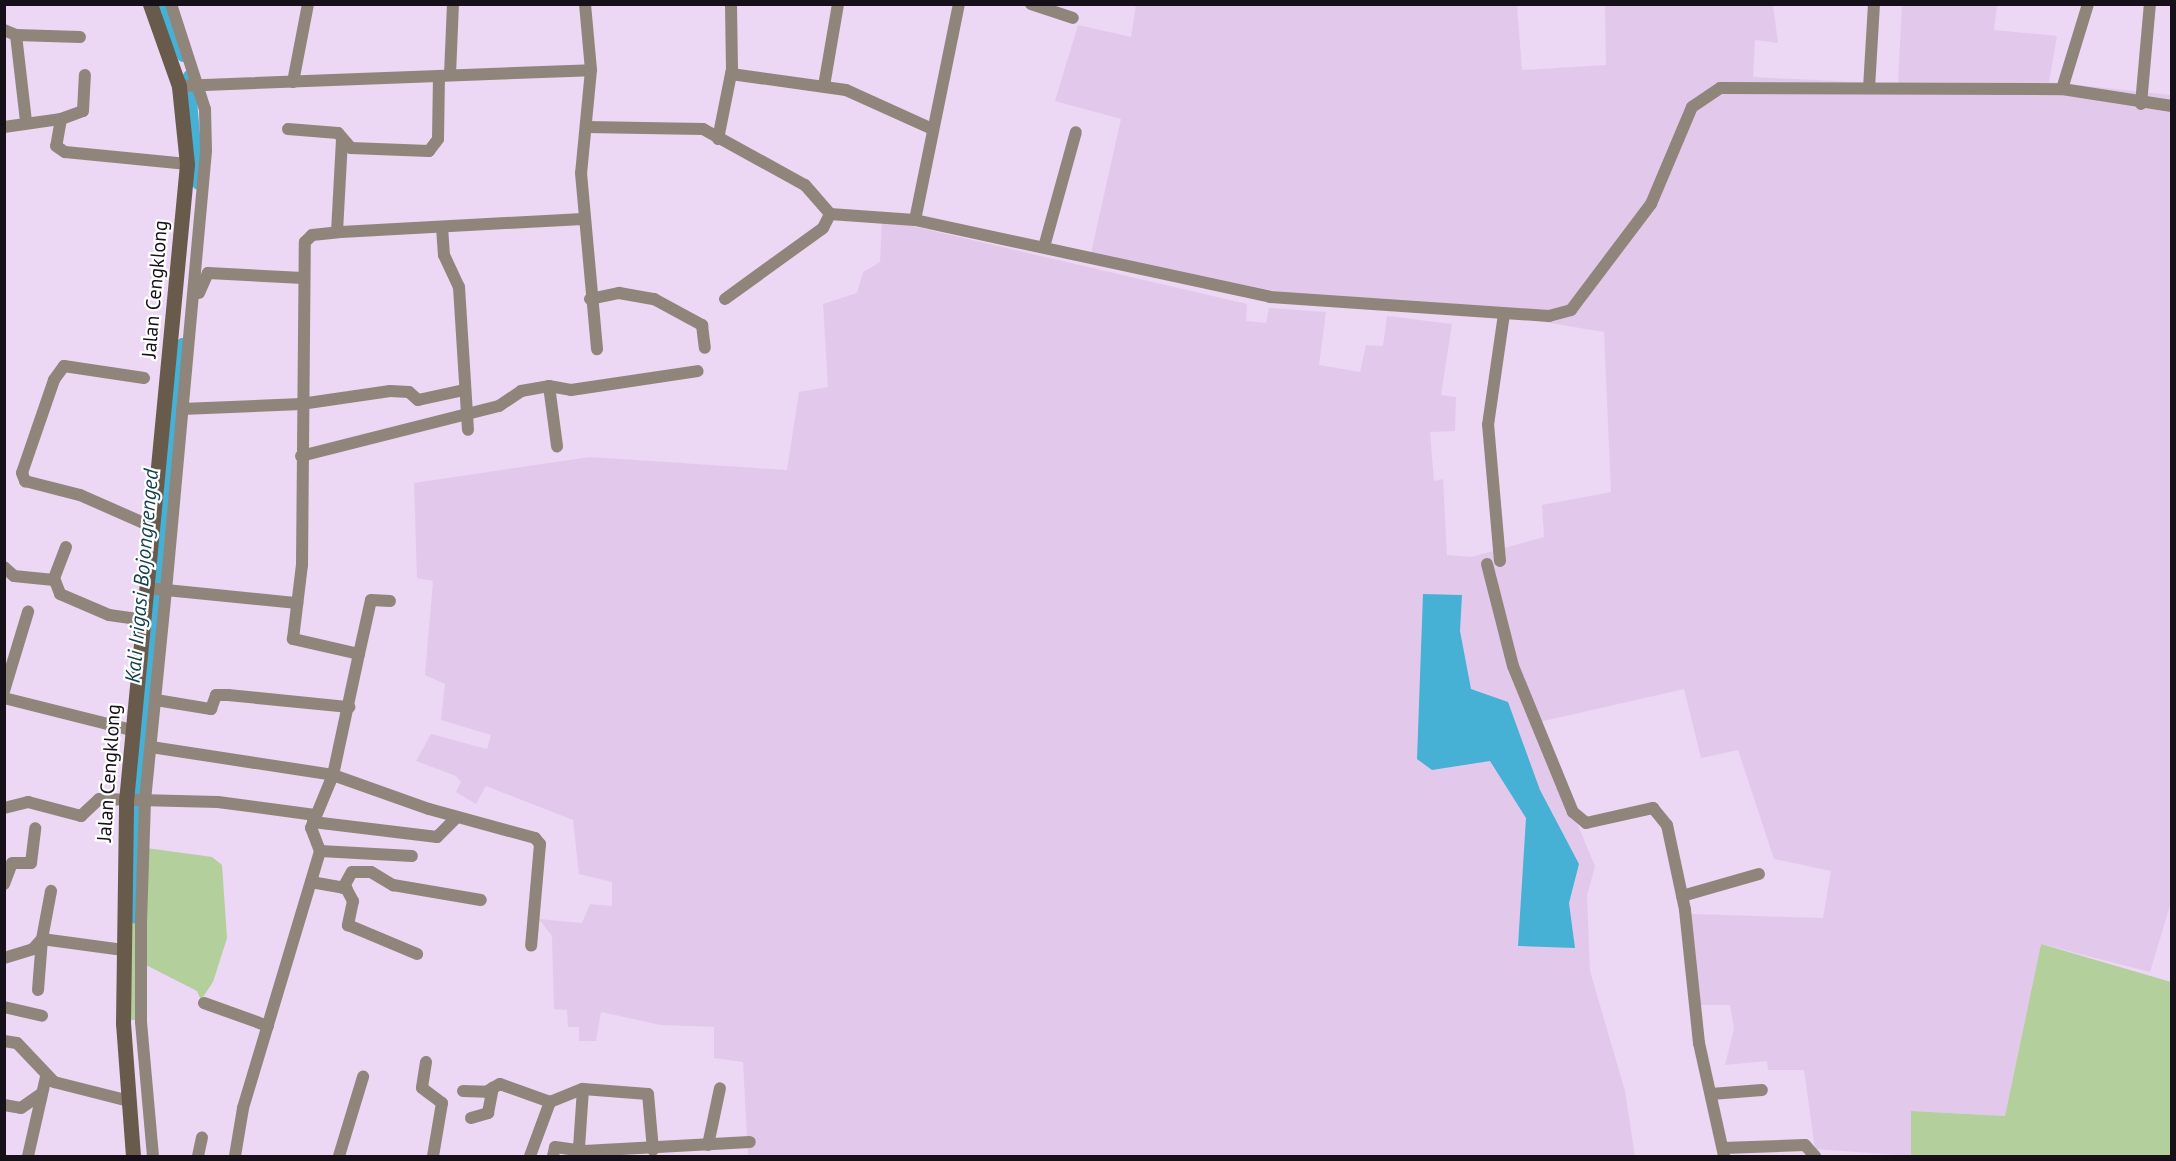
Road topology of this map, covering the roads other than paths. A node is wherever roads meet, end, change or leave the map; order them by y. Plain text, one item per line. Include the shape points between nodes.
1 (150, 4) edge
2 (171, 4) edge
3 (308, 4) edge
4 (453, 4) edge
5 (585, 4) edge
6 (731, 4) edge
7 (838, 4) edge
8 (960, 4) edge
9 (1031, 4) edge
10 (1874, 4) edge
11 (2088, 4) edge
12 (2150, 4) edge
13 (1073, 18) dead end
14 (10, 32) edge
15 (80, 36) dead end
16 (591, 70) junction
17 (731, 74) junction
18 (85, 75) dead end
19 (444, 76) junction
20 (293, 82) junction
21 (189, 85) junction
22 (824, 86) junction
23 (1869, 88) junction
24 (2062, 89) junction
25 (2140, 104) junction
26 (2172, 106) edge
27 (62, 119) junction
28 (26, 121) junction
29 (4, 127) edge
30 (586, 127) junction
31 (930, 128) junction
32 (288, 129) dead end
33 (1076, 132) dead end
34 (718, 139) junction
35 (342, 140) junction
36 (187, 164) junction
37 (830, 214) junction
38 (583, 219) junction
39 (915, 220) junction
40 (442, 227) junction
41 (337, 232) junction
42 (1044, 247) junction
43 (303, 278) junction
44 (590, 299) junction
45 (725, 299) dead end
46 (192, 304) junction
47 (1504, 314) junction
48 (705, 348) dead end
49 (597, 349) dead end
50 (698, 371) dead end
51 (144, 378) dead end
52 (549, 386) junction
53 (464, 390) junction
54 (176, 399) junction
55 (301, 404) junction
56 (466, 411) junction
57 (468, 430) dead end
58 (171, 433) junction
59 (557, 446) dead end
60 (301, 456) junction
61 (153, 527) junction
62 (66, 547) dead end
63 (1500, 561) dead end
64 (1486, 564) dead end
65 (4, 567) edge
66 (54, 580) junction
67 (157, 589) junction
68 (390, 601) dead end
69 (297, 603) junction
70 (28, 612) dead end
71 (143, 620) junction
72 (359, 654) junction
73 (5, 698) edge
74 (156, 700) junction
75 (350, 707) junction
76 (142, 739) junction
77 (333, 775) junction
78 (136, 801) junction
79 (4, 808) edge
80 (457, 817) junction
81 (314, 818) junction
82 (35, 828) dead end
83 (320, 851) junction
84 (412, 856) dead end
85 (1759, 873) dead end
86 (310, 882) junction
87 (4, 884) edge
88 (343, 888) junction
89 (51, 891) dead end
90 (1682, 896) junction
91 (481, 900) dead end
92 (42, 939) junction
93 (531, 946) dead end
94 (123, 950) junction
95 (417, 954) dead end
96 (5, 956) edge
97 (38, 990) dead end
98 (204, 1003) dead end
99 (4, 1007) edge
100 (42, 1016) dead end
101 (133, 1022) junction
102 (268, 1026) junction
103 (4, 1041) edge
104 (426, 1062) dead end
105 (46, 1077) junction
106 (363, 1077) dead end
107 (136, 1079) junction
108 (493, 1087) junction
109 (720, 1088) dead end
110 (583, 1089) junction
111 (1762, 1090) dead end
112 (463, 1091) dead end
113 (41, 1094) junction
114 (1711, 1094) junction
115 (129, 1101) junction
116 (550, 1102) junction
117 (4, 1105) edge
118 (471, 1118) dead end
119 (202, 1137) dead end
120 (750, 1142) dead end
121 (708, 1144) junction
122 (653, 1150) junction
123 (584, 1152) junction
124 (681, 1152) edge
125 (1723, 1152) edge
126 (28, 1156) edge
127 (133, 1156) edge
128 (153, 1156) edge
129 (198, 1156) edge
130 (235, 1156) edge
131 (339, 1156) edge
132 (433, 1156) edge
133 (530, 1156) edge
134 (552, 1156) edge
135 (1815, 1156) edge

1 - 21 main road, Jalan Cengklong
2 - 21 street
3 - 20 street
4 - 19 street
5 - 16 street via 592,38
6 - 17 street
7 - 22 street
8 - 31 street
9 - 13 street
10 - 23 street
11 - 24 street
12 - 25 street
14 - 15 street
14 - 28 street
16 - 19 street
16 - 30 street
17 - 22 street
17 - 34 street
18 - 27 street via 83,111
19 - 20 street
19 - 35 street via 433,149 351,148
20 - 21 street
21 - 36 main road, Jalan Cengklong
21 - 46 street via 205,109 206,151
22 - 31 street via 846,90
23 - 24 street
23 - 47 street via 1720,88 1704,94 1692,107 1651,204 1571,310 1562,316
24 - 25 street
25 - 26 street
27 - 28 street
27 - 36 street via 56,146 64,152
28 - 29 street
30 - 34 street via 699,128
30 - 38 street
31 - 39 street
32 - 35 street via 338,133
33 - 42 street
34 - 37 street via 805,185
35 - 41 street
36 - 54 main road, Jalan Cengklong
37 - 39 street
37 - 45 street via 823,228
38 - 40 street
38 - 44 street
39 - 42 street
40 - 41 street
40 - 53 street via 444,255 459,287
41 - 43 street via 306,238
42 - 47 street via 1270,297
43 - 46 street via 208,273
43 - 55 street
44 - 48 street via 619,293 654,298 702,325
44 - 49 street
46 - 54 street
47 - 63 street via 1488,425
50 - 52 street via 572,390
51 - 61 street via 64,366 54,380 22,473 26,481 80,495
52 - 56 street via 513,394 497,406
52 - 59 street
53 - 55 street via 418,400 409,392 390,391
53 - 56 street
54 - 55 street
54 - 58 main road, Jalan Cengklong
55 - 60 street
56 - 57 street
56 - 60 street
58 - 61 main road, Jalan Cengklong
58 - 67 street
60 - 69 street via 303,565
61 - 67 main road, Jalan Cengklong
62 - 66 street
64 - 90 street via 1513,666 1569,804 1586,823 1653,808 1673,843
65 - 66 street via 14,576
66 - 71 street via 71,602
67 - 69 street
67 - 71 main road, Jalan Cengklong
67 - 74 street
68 - 72 street via 371,600
69 - 72 street via 295,642
70 - 73 street
71 - 76 main road, Jalan Cengklong
72 - 75 street
73 - 76 street
74 - 75 street via 211,709 216,695 228,694
74 - 76 street
75 - 77 street
76 - 77 street
76 - 78 main road, Jalan Cengklong
76 - 78 street
77 - 80 street
77 - 81 street
78 - 79 street via 96,799 81,816 28,802
78 - 81 street via 218,802
78 - 94 main road, Jalan Cengklong
78 - 101 street
80 - 81 street via 437,837
80 - 93 street via 540,841
81 - 83 street
82 - 87 street via 30,864 12,863
83 - 84 street
83 - 86 street
85 - 90 street
86 - 88 street
86 - 102 street
88 - 91 street via 355,871 371,872 393,885 420,885
88 - 95 street via 352,901 348,925
89 - 92 street
90 - 114 street via 1699,1044
92 - 94 street
92 - 96 street
92 - 97 street
94 - 101 main road, Jalan Cengklong
98 - 102 street
99 - 100 street
101 - 107 main road, Jalan Cengklong
102 - 130 street via 243,1108
103 - 105 street via 17,1043
104 - 132 street via 421,1084 442,1103
105 - 113 street
105 - 115 street
106 - 131 street
107 - 115 main road, Jalan Cengklong
107 - 128 street
108 - 112 street
108 - 116 street
108 - 118 street via 488,1113
109 - 121 street
110 - 116 street
110 - 122 street via 648,1094
110 - 123 street via 579,1129
111 - 114 street
113 - 117 street via 21,1108
113 - 126 street
114 - 125 street
115 - 127 main road, Jalan Cengklong
116 - 133 street
119 - 129 street
120 - 121 street
121 - 124 street
122 - 123 street
122 - 124 street
123 - 134 street via 555,1147
125 - 135 street via 1805,1145

